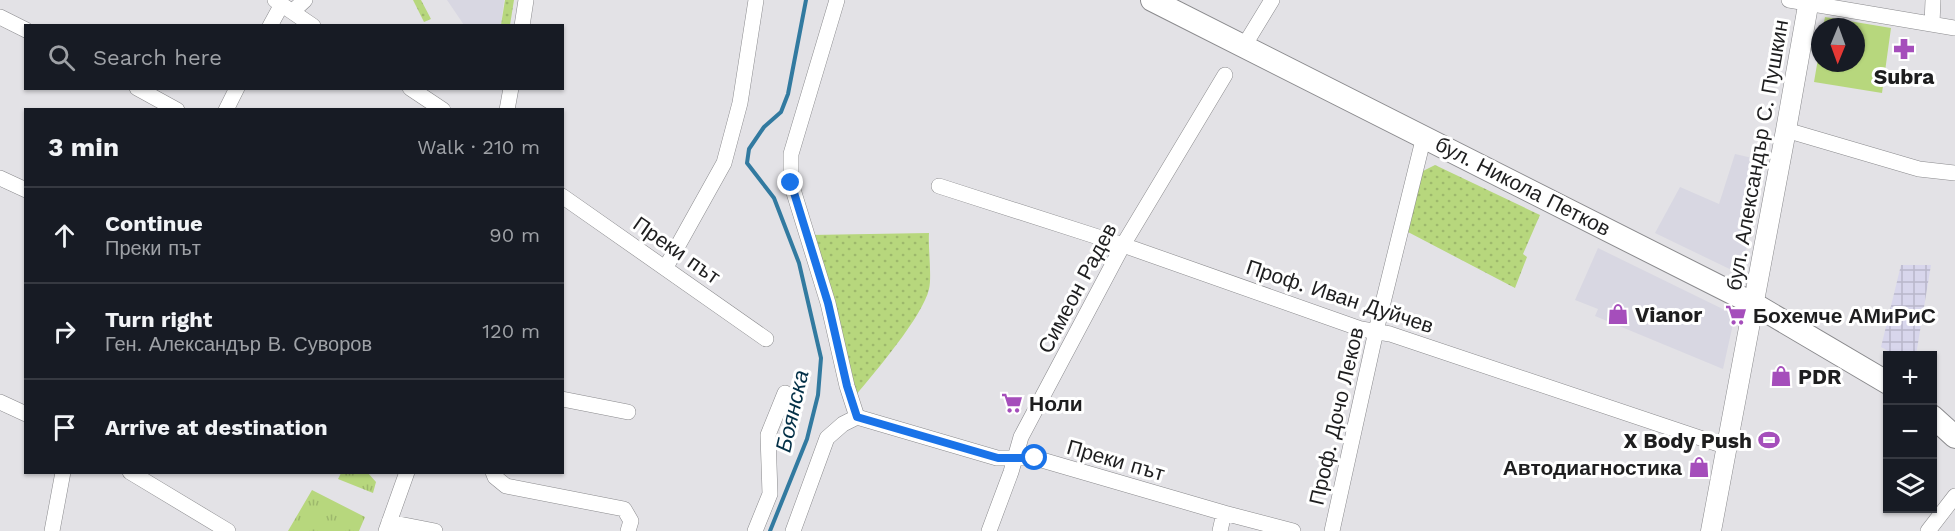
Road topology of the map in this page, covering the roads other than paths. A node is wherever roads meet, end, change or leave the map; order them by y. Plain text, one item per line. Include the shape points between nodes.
1 (305, 0) edge
2 (526, 0) edge
3 (756, 0) edge
4 (837, 0) edge
5 (1152, 0) edge
6 (1272, 0) edge
7 (1789, 0) edge
8 (1933, 0) edge
9 (1809, 2) edge
10 (283, 5) edge
11 (0, 17) edge
12 (271, 24) edge
13 (310, 24) edge
14 (522, 24) edge
15 (1932, 24) junction
16 (1955, 28) edge
17 (24, 29) edge
18 (1244, 46) junction
19 (1225, 75) dead end
20 (141, 90) edge
21 (236, 90) edge
22 (413, 90) edge
23 (511, 90) edge
24 (173, 108) edge
25 (227, 108) edge
26 (440, 108) edge
27 (507, 108) edge
28 (1786, 130) junction
29 (1424, 136) junction
30 (1955, 173) edge
31 (0, 178) edge
32 (939, 186) dead end
33 (24, 189) edge
34 (564, 196) edge
35 (1123, 245) junction
36 (666, 267) junction
37 (1754, 304) junction
38 (1376, 332) junction
39 (766, 339) dead end
40 (1883, 380) edge
41 (785, 393) dead end
42 (564, 399) edge
43 (0, 402) edge
44 (628, 412) dead end
45 (24, 413) edge
46 (857, 417) junction
47 (1937, 421) edge
48 (1955, 437) edge
49 (1727, 447) junction
50 (1015, 457) junction
51 (63, 474) edge
52 (133, 474) edge
53 (406, 474) edge
54 (494, 474) edge
55 (1955, 496) edge
56 (1224, 513) junction
57 (387, 526) edge
58 (52, 531) edge
59 (228, 531) edge
60 (435, 531) edge
61 (628, 531) edge
62 (755, 531) edge
63 (794, 531) edge
64 (989, 531) edge
65 (1221, 531) edge
66 (1293, 531) edge
67 (1332, 531) edge
68 (1711, 531) edge
69 (1929, 531) edge

1 - 10 street
2 - 14 street
3 - 36 street via 740,103 724,163
4 - 46 street via 791,154 790,169
5 - 18 highway, бул. Никола Петков
6 - 18 street
7 - 9 street
8 - 15 street
9 - 15 street
9 - 28 main road, бул. Александър С. Пушкин
10 - 12 street
10 - 13 street
11 - 17 street
15 - 16 street
18 - 29 highway, бул. Никола Петков
19 - 35 street, Симеон Радев
20 - 24 street
21 - 25 street
22 - 26 street
23 - 27 street
28 - 30 street via 1919,169
28 - 37 main road, бул. Александър С. Пушкин
29 - 37 highway, бул. Никола Петков
29 - 38 street, Проф. Дочо Леков
31 - 33 street
32 - 35 street, Проф. Иван Дуйчев
34 - 36 street, Преки път
35 - 38 street, Проф. Иван Дуйчев
35 - 50 street, Симеон Радев via 1021,437
36 - 39 street, Преки път
37 - 40 highway, бул. Никола Петков
37 - 49 main road, бул. Александър С. Пушкин
38 - 49 street, Проф. Иван Дуйчев
38 - 67 street, Проф. Дочо Леков
41 - 62 street via 768,435 770,494
42 - 44 street
43 - 45 street
46 - 50 street, Преки път via 998,458
46 - 63 street via 827,438
47 - 48 highway
49 - 68 main road, бул. Александър С. Пушкин
50 - 56 street, Преки път via 1035,458
50 - 64 street, Симеон Радев
51 - 58 street
52 - 59 street
53 - 57 street
54 - 61 street via 506,486 624,510 631,521
55 - 69 street
56 - 65 street
56 - 66 street, Преки път
57 - 60 street

